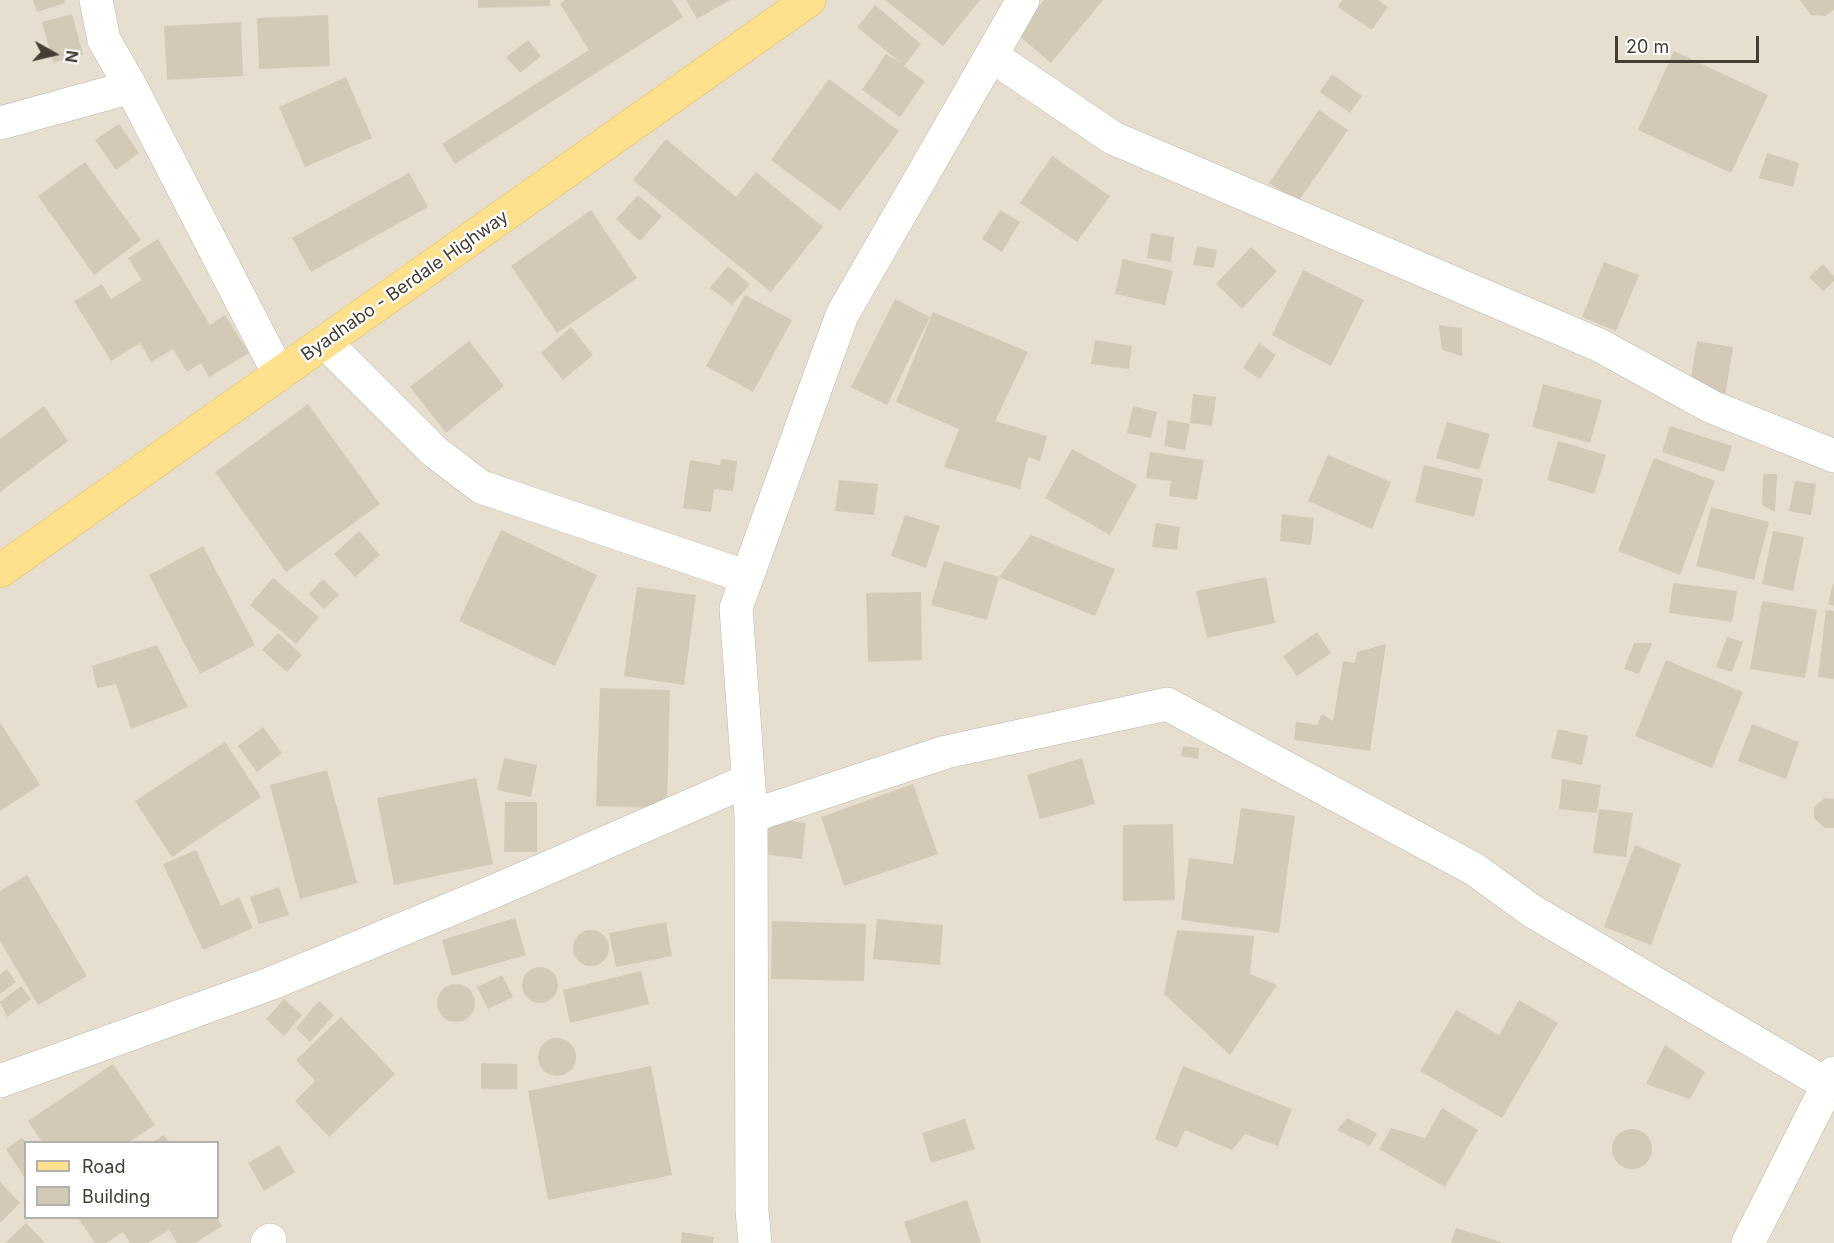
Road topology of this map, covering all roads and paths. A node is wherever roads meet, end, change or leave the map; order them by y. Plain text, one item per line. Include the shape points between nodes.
1 (96, 0) edge
2 (809, 0) edge
3 (1023, 0) edge
4 (992, 56) junction
5 (131, 87) junction
6 (0, 123) edge
7 (325, 342) junction
8 (279, 374) junction
9 (1834, 456) edge
10 (0, 571) edge
11 (747, 577) junction
12 (749, 780) junction
13 (751, 816) junction
14 (1831, 1079) edge
15 (0, 1081) edge
16 (755, 1243) edge
17 (1748, 1243) edge

1 - 5 street via 104,40
2 - 7 main road, Byadhabo - Berdale Highway
3 - 4 street
4 - 9 street via 1113,138 1599,345 1712,407
4 - 11 street via 842,315
5 - 6 street
5 - 8 street
7 - 8 main road, Byadhabo - Berdale Highway
7 - 11 street via 434,451 481,487
8 - 10 main road, Byadhabo - Berdale Highway
11 - 12 street via 736,608
12 - 13 street
12 - 15 street via 497,890 272,982
13 - 14 street via 946,752 1167,704 1474,869 1532,911
13 - 16 street
14 - 17 street

